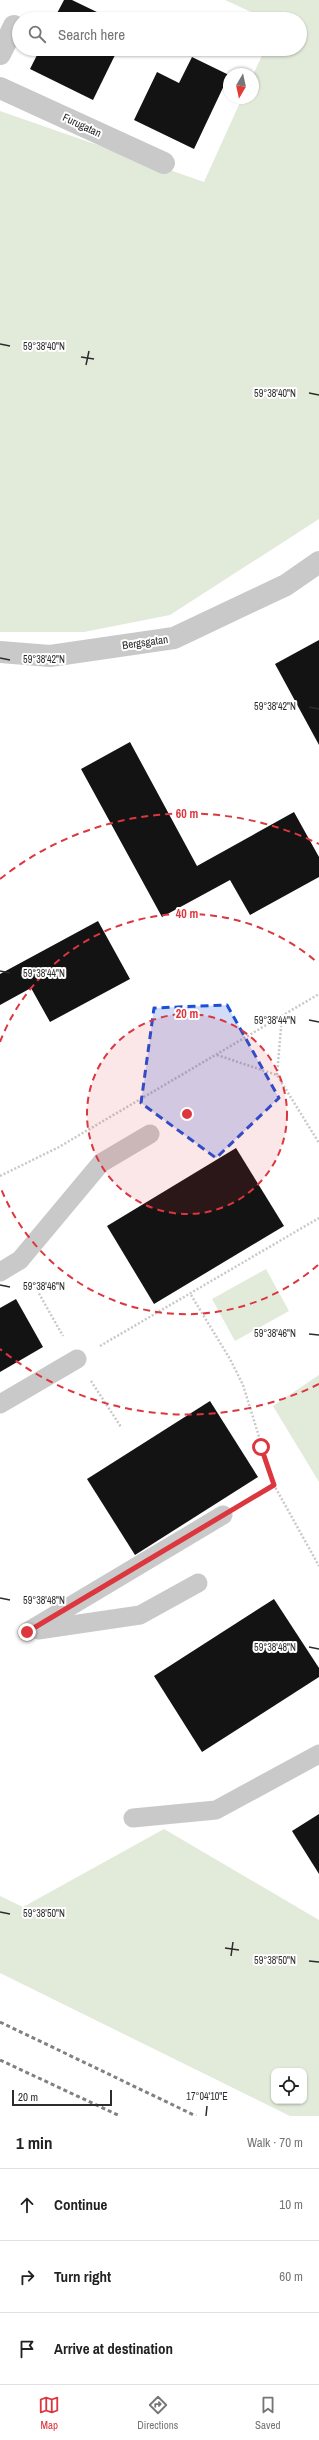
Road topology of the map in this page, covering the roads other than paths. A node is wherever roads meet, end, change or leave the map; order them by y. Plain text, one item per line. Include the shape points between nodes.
1 (12, 30) edge
2 (0, 54) edge
3 (0, 88) edge
4 (164, 163) dead end
5 (319, 562) edge
6 (0, 652) edge
7 (150, 1134) dead end
8 (0, 1272) edge
9 (77, 1359) road end
10 (0, 1404) edge
11 (224, 1515) road end
12 (198, 1583) dead end
13 (319, 1754) edge
14 (133, 1818) dead end

1 - 2 street
3 - 4 street, Furugatan
5 - 6 street, Bergsgatan via 286,585 174,638 50,656
7 - 8 lane via 101,1163 20,1260
9 - 10 lane
11 - 12 lane via 27,1632 140,1615
13 - 14 lane via 216,1810

